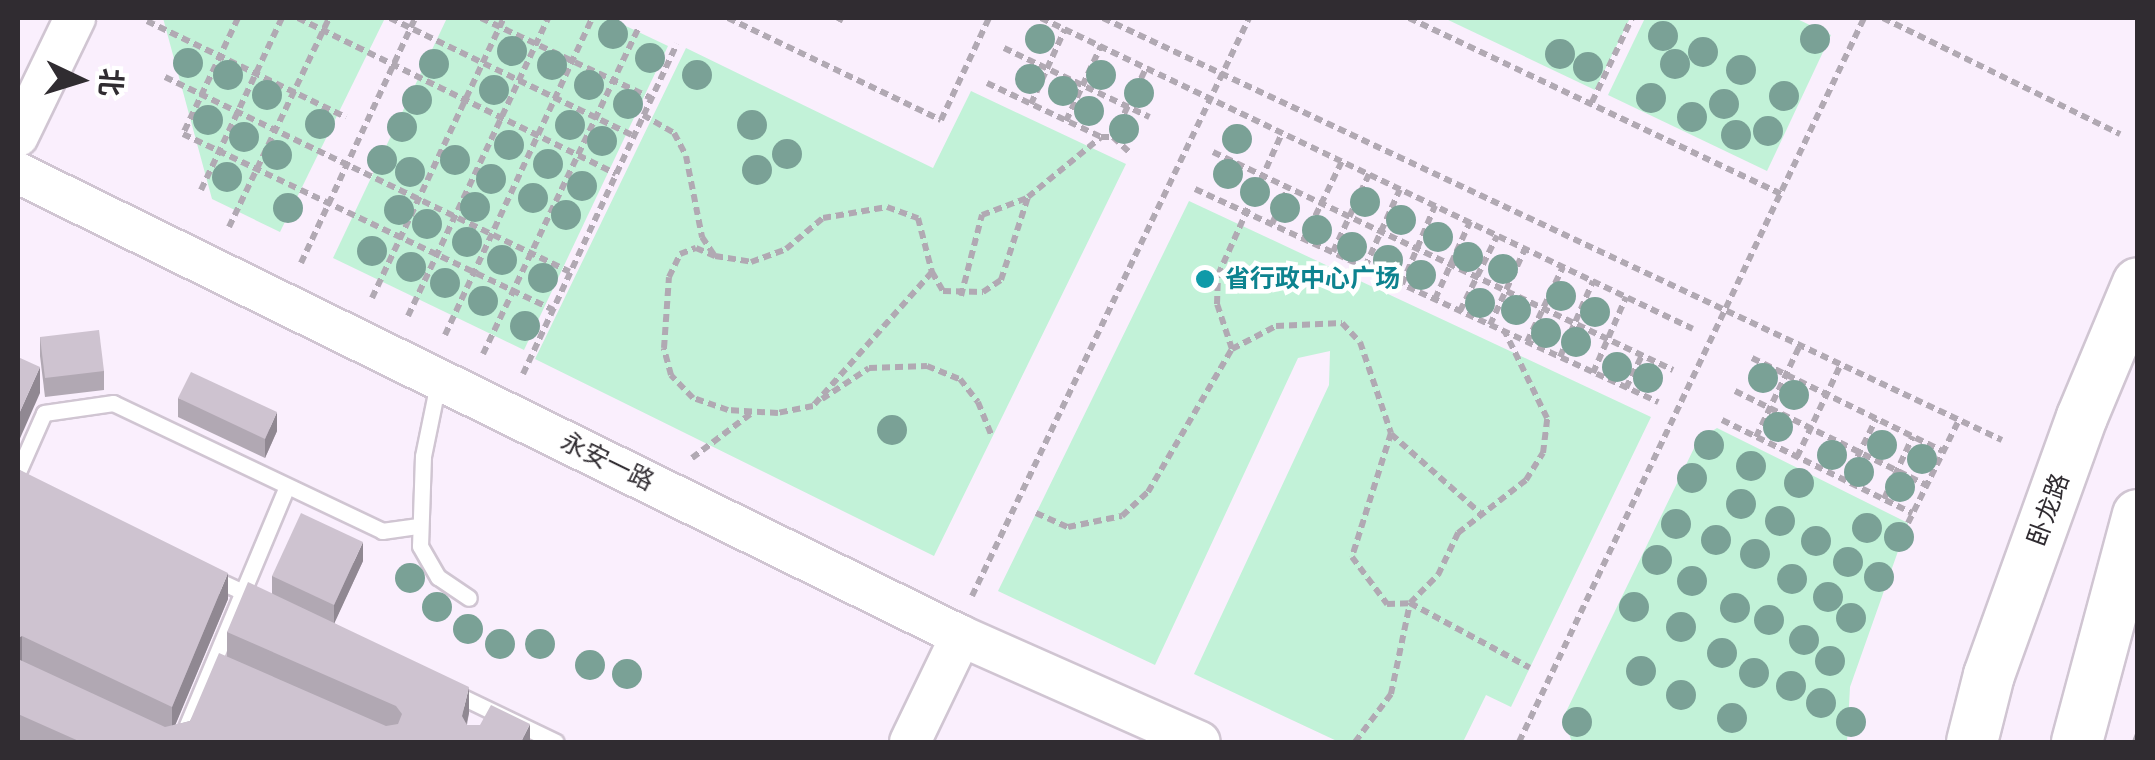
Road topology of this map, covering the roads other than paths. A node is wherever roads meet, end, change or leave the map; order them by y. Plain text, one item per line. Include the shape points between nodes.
1 (75, 18) edge
2 (18, 136) edge
3 (18, 173) edge
4 (2138, 282) edge
5 (439, 380) junction
6 (18, 472) edge
7 (287, 486) junction
8 (2138, 515) edge
9 (418, 526) junction
10 (191, 568) edge
11 (243, 592) junction
12 (469, 598) dead end
13 (278, 609) edge
14 (961, 636) junction
15 (213, 664) junction
16 (231, 672) edge
17 (436, 684) edge
18 (488, 710) junction
19 (481, 726) edge
20 (552, 741) edge
21 (180, 742) edge
22 (910, 742) edge
23 (1200, 742) edge
24 (1972, 742) edge
25 (2076, 742) edge

1 - 2 street
3 - 5 street, 永安一路
4 - 24 main road, 卧龙路 via 2042,528
5 - 9 lane via 423,456
5 - 14 street, 永安一路
6 - 7 lane via 44,413 114,403
7 - 9 lane via 382,530
7 - 11 lane
8 - 25 main road
9 - 12 lane via 420,546 438,577
10 - 11 lane
11 - 13 lane
11 - 15 lane
14 - 22 street
14 - 23 street, 永安一路
15 - 16 lane
15 - 21 lane
17 - 18 lane
18 - 19 lane
18 - 20 lane

